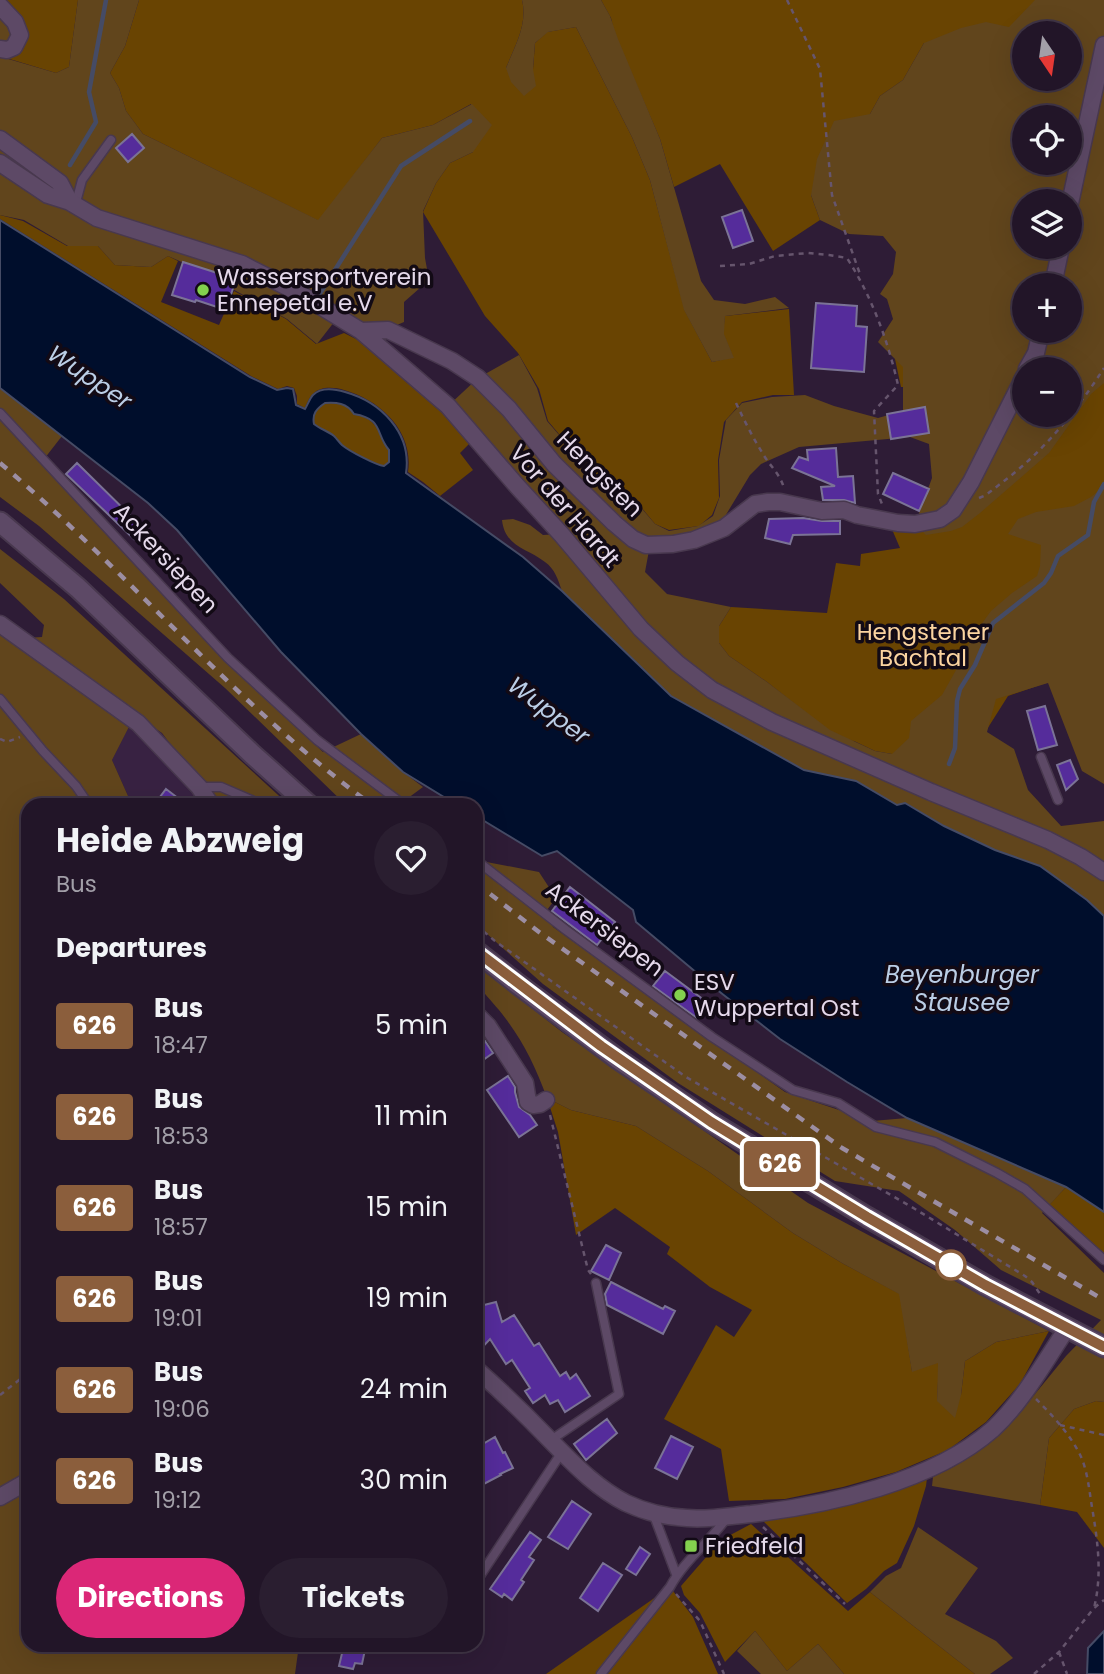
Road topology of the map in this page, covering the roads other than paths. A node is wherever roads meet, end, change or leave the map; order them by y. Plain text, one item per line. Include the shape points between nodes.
1 (0, 6) edge
2 (1104, 45) edge
3 (0, 49) edge
4 (0, 139) edge
5 (111, 140) dead end
6 (0, 163) edge
7 (1073, 189) edge
8 (73, 204) junction
9 (361, 331) junction
10 (1012, 401) edge
11 (0, 413) edge
12 (0, 522) edge
13 (0, 624) edge
14 (0, 699) edge
15 (1041, 757) dead end
16 (198, 787) junction
17 (84, 798) edge
18 (206, 798) edge
19 (247, 798) edge
20 (301, 798) edge
21 (395, 798) edge
22 (1058, 800) dead end
23 (483, 865) edge
24 (1104, 872) edge
25 (483, 957) edge
26 (483, 1021) edge
27 (546, 1100) road end
28 (1104, 1260) edge
29 (596, 1283) road end
30 (1068, 1327) junction
31 (1104, 1347) edge
32 (483, 1376) edge
33 (556, 1446) junction
34 (21, 1485) edge
35 (0, 1497) edge
36 (653, 1513) junction
37 (728, 1516) junction
38 (483, 1571) edge
39 (676, 1574) junction
40 (601, 1674) edge

1 - 3 street via 20,35 14,47
2 - 7 street
4 - 8 street via 60,183
5 - 8 lane via 82,180
6 - 8 street, Vor der Hardt via 48,195
8 - 9 street, Vor der Hardt via 97,218 242,264
9 - 10 street, Hengsten via 388,330 478,379 554,464 641,544 694,540 724,528 755,504 768,502 844,510 890,522 940,519 953,510 977,471
9 - 24 street, Vor der Hardt via 448,406 641,629 712,690 772,722 1048,841
11 - 21 lane, Ackersiepen via 228,659 317,740
12 - 20 main road via 78,588
13 - 16 street via 138,723
14 - 17 lane
15 - 22 lane
16 - 18 street
16 - 19 lane via 221,787
23 - 28 lane, Ackersiepen via 712,1037 793,1090 838,1103 876,1127 935,1142 997,1173 1025,1189
25 - 30 main road via 618,1059 711,1122 985,1285
26 - 27 street via 525,1083 528,1102 533,1105
29 - 33 lane via 619,1394
30 - 31 main road
30 - 37 street via 1014,1406 992,1430 952,1458 853,1494
32 - 33 street
33 - 36 street via 601,1489
33 - 38 lane
34 - 35 street
36 - 37 street via 685,1518
36 - 39 lane
37 - 39 lane
39 - 40 lane

